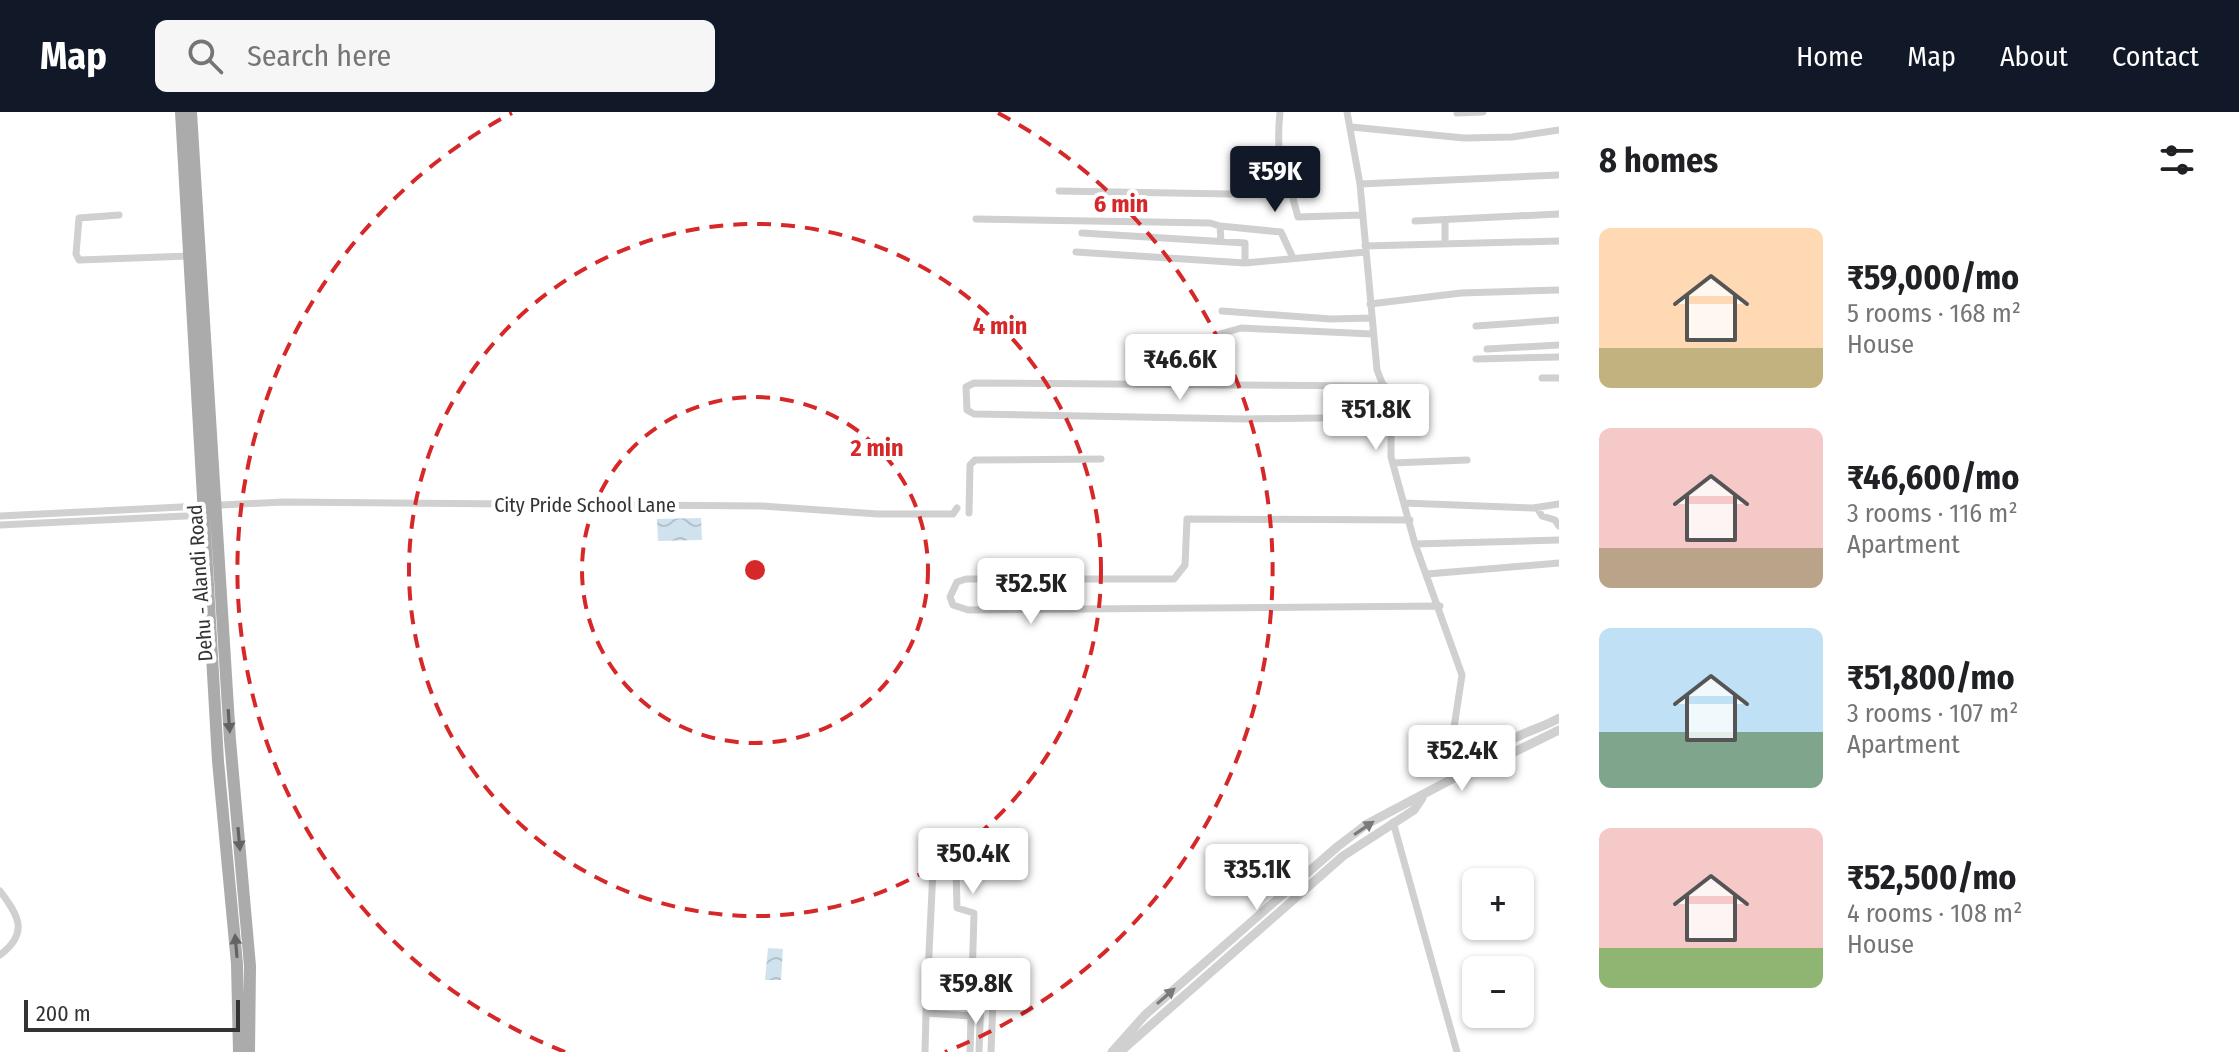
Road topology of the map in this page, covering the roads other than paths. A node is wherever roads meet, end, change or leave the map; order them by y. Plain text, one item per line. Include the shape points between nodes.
1 (181, 112) edge
2 (191, 112) edge
3 (1280, 112) edge
4 (1347, 112) edge
5 (1483, 112) edge
6 (1457, 113) edge
7 (1351, 127) junction
8 (1559, 130) edge
9 (1559, 175) edge
10 (1360, 184) junction
11 (1059, 191) dead end
12 (1292, 195) junction
13 (1559, 214) edge
14 (119, 215) dead end
15 (1362, 215) junction
16 (976, 219) dead end
17 (1415, 221) dead end
18 (1445, 221) junction
19 (1220, 226) junction
20 (1082, 233) dead end
21 (1221, 241) junction
22 (1559, 241) edge
23 (1445, 243) junction
24 (1365, 249) junction
25 (1076, 252) dead end
26 (189, 256) junction
27 (1293, 258) junction
28 (1245, 263) junction
29 (1559, 290) edge
30 (1370, 304) junction
31 (1222, 311) dead end
32 (1371, 318) junction
33 (1559, 320) edge
34 (1476, 326) dead end
35 (1220, 334) dead end
36 (1372, 334) junction
37 (1559, 345) edge
38 (1487, 349) dead end
39 (1559, 357) edge
40 (1476, 359) dead end
41 (1542, 378) dead end
42 (1559, 378) edge
43 (1385, 386) junction
44 (1390, 417) junction
45 (1101, 459) dead end
46 (1467, 460) dead end
47 (1393, 463) junction
48 (1404, 503) junction
49 (1559, 504) edge
50 (1537, 508) junction
51 (209, 511) junction
52 (957, 511) dead end
53 (969, 513) dead end
54 (0, 516) edge
55 (1410, 520) junction
56 (0, 525) edge
57 (1559, 526) edge
58 (1559, 540) edge
59 (1415, 544) junction
60 (1559, 563) edge
61 (1427, 574) junction
62 (1440, 606) junction
63 (1559, 718) edge
64 (1559, 730) edge
65 (1488, 760) junction
66 (1455, 778) junction
67 (1422, 798) junction
68 (1393, 822) junction
69 (0, 891) edge
70 (0, 955) edge
71 (973, 985) junction
72 (926, 996) dead end
73 (926, 1013) junction
74 (971, 1016) junction
75 (239, 1052) edge
76 (249, 1052) edge
77 (925, 1052) edge
78 (970, 1052) edge
79 (979, 1052) edge
80 (991, 1052) edge
81 (1112, 1052) edge
82 (1120, 1052) edge
83 (1457, 1052) edge

1 - 26 main road, Dehu - Alandi Road
2 - 51 main road, Dehu - Alandi Road
3 - 12 street via 1281,167
4 - 7 street
5 - 6 street
7 - 8 street via 1464,138
7 - 10 street
9 - 10 street
10 - 15 street
11 - 12 street
12 - 15 street via 1298,217
13 - 18 street
14 - 26 street via 79,218 79,260
15 - 24 street
16 - 19 street
17 - 18 street
18 - 23 street
19 - 21 street
19 - 27 street via 1281,232
20 - 21 street
21 - 28 street via 1245,243
22 - 23 street
23 - 24 street
24 - 27 street
24 - 30 street
25 - 28 street
26 - 51 main road, Dehu - Alandi Road
27 - 28 street
29 - 30 street via 1461,293
30 - 32 street
31 - 32 street
32 - 36 street
33 - 34 street
35 - 36 street via 1241,328
36 - 43 street
37 - 38 street
39 - 40 street
41 - 42 street
43 - 44 street
43 - 44 street via 966,387 967,410 974,414
44 - 47 street
45 - 53 street via 975,460 970,465
46 - 47 street
47 - 48 street
48 - 50 street
48 - 55 street
49 - 50 street
50 - 57 street
51 - 52 street, City Pride School Lane via 283,502 761,506 878,514
51 - 54 street
51 - 56 street
75 -> 51 main road, Dehu - Alandi Road via 237,964 218,761
51 -> 76 main road, Dehu - Alandi Road via 250,966
55 - 59 street
55 - 62 street via 1187,519 1185,565 1174,579 966,579 957,582 950,597 953,605 968,610
58 - 59 street
59 - 61 street
60 - 61 street
61 - 62 street
62 - 66 street via 1463,682 1451,747
63 - 65 street via 1504,744
64 - 65 street
65 - 66 street
66 - 67 street
67 - 68 street via 1414,810
81 -> 67 street via 1145,1015 1337,847 1408,801
68 - 82 street via 1343,856
68 - 83 street
69 - 70 street via 16,911 19,927 14,944
71 - 71 street via 974,913 957,908 956,868 936,866 928,974
71 - 74 street
72 - 73 street
73 - 74 street
73 - 77 street
74 - 78 street
79 - 80 street via 981,997 993,1000

